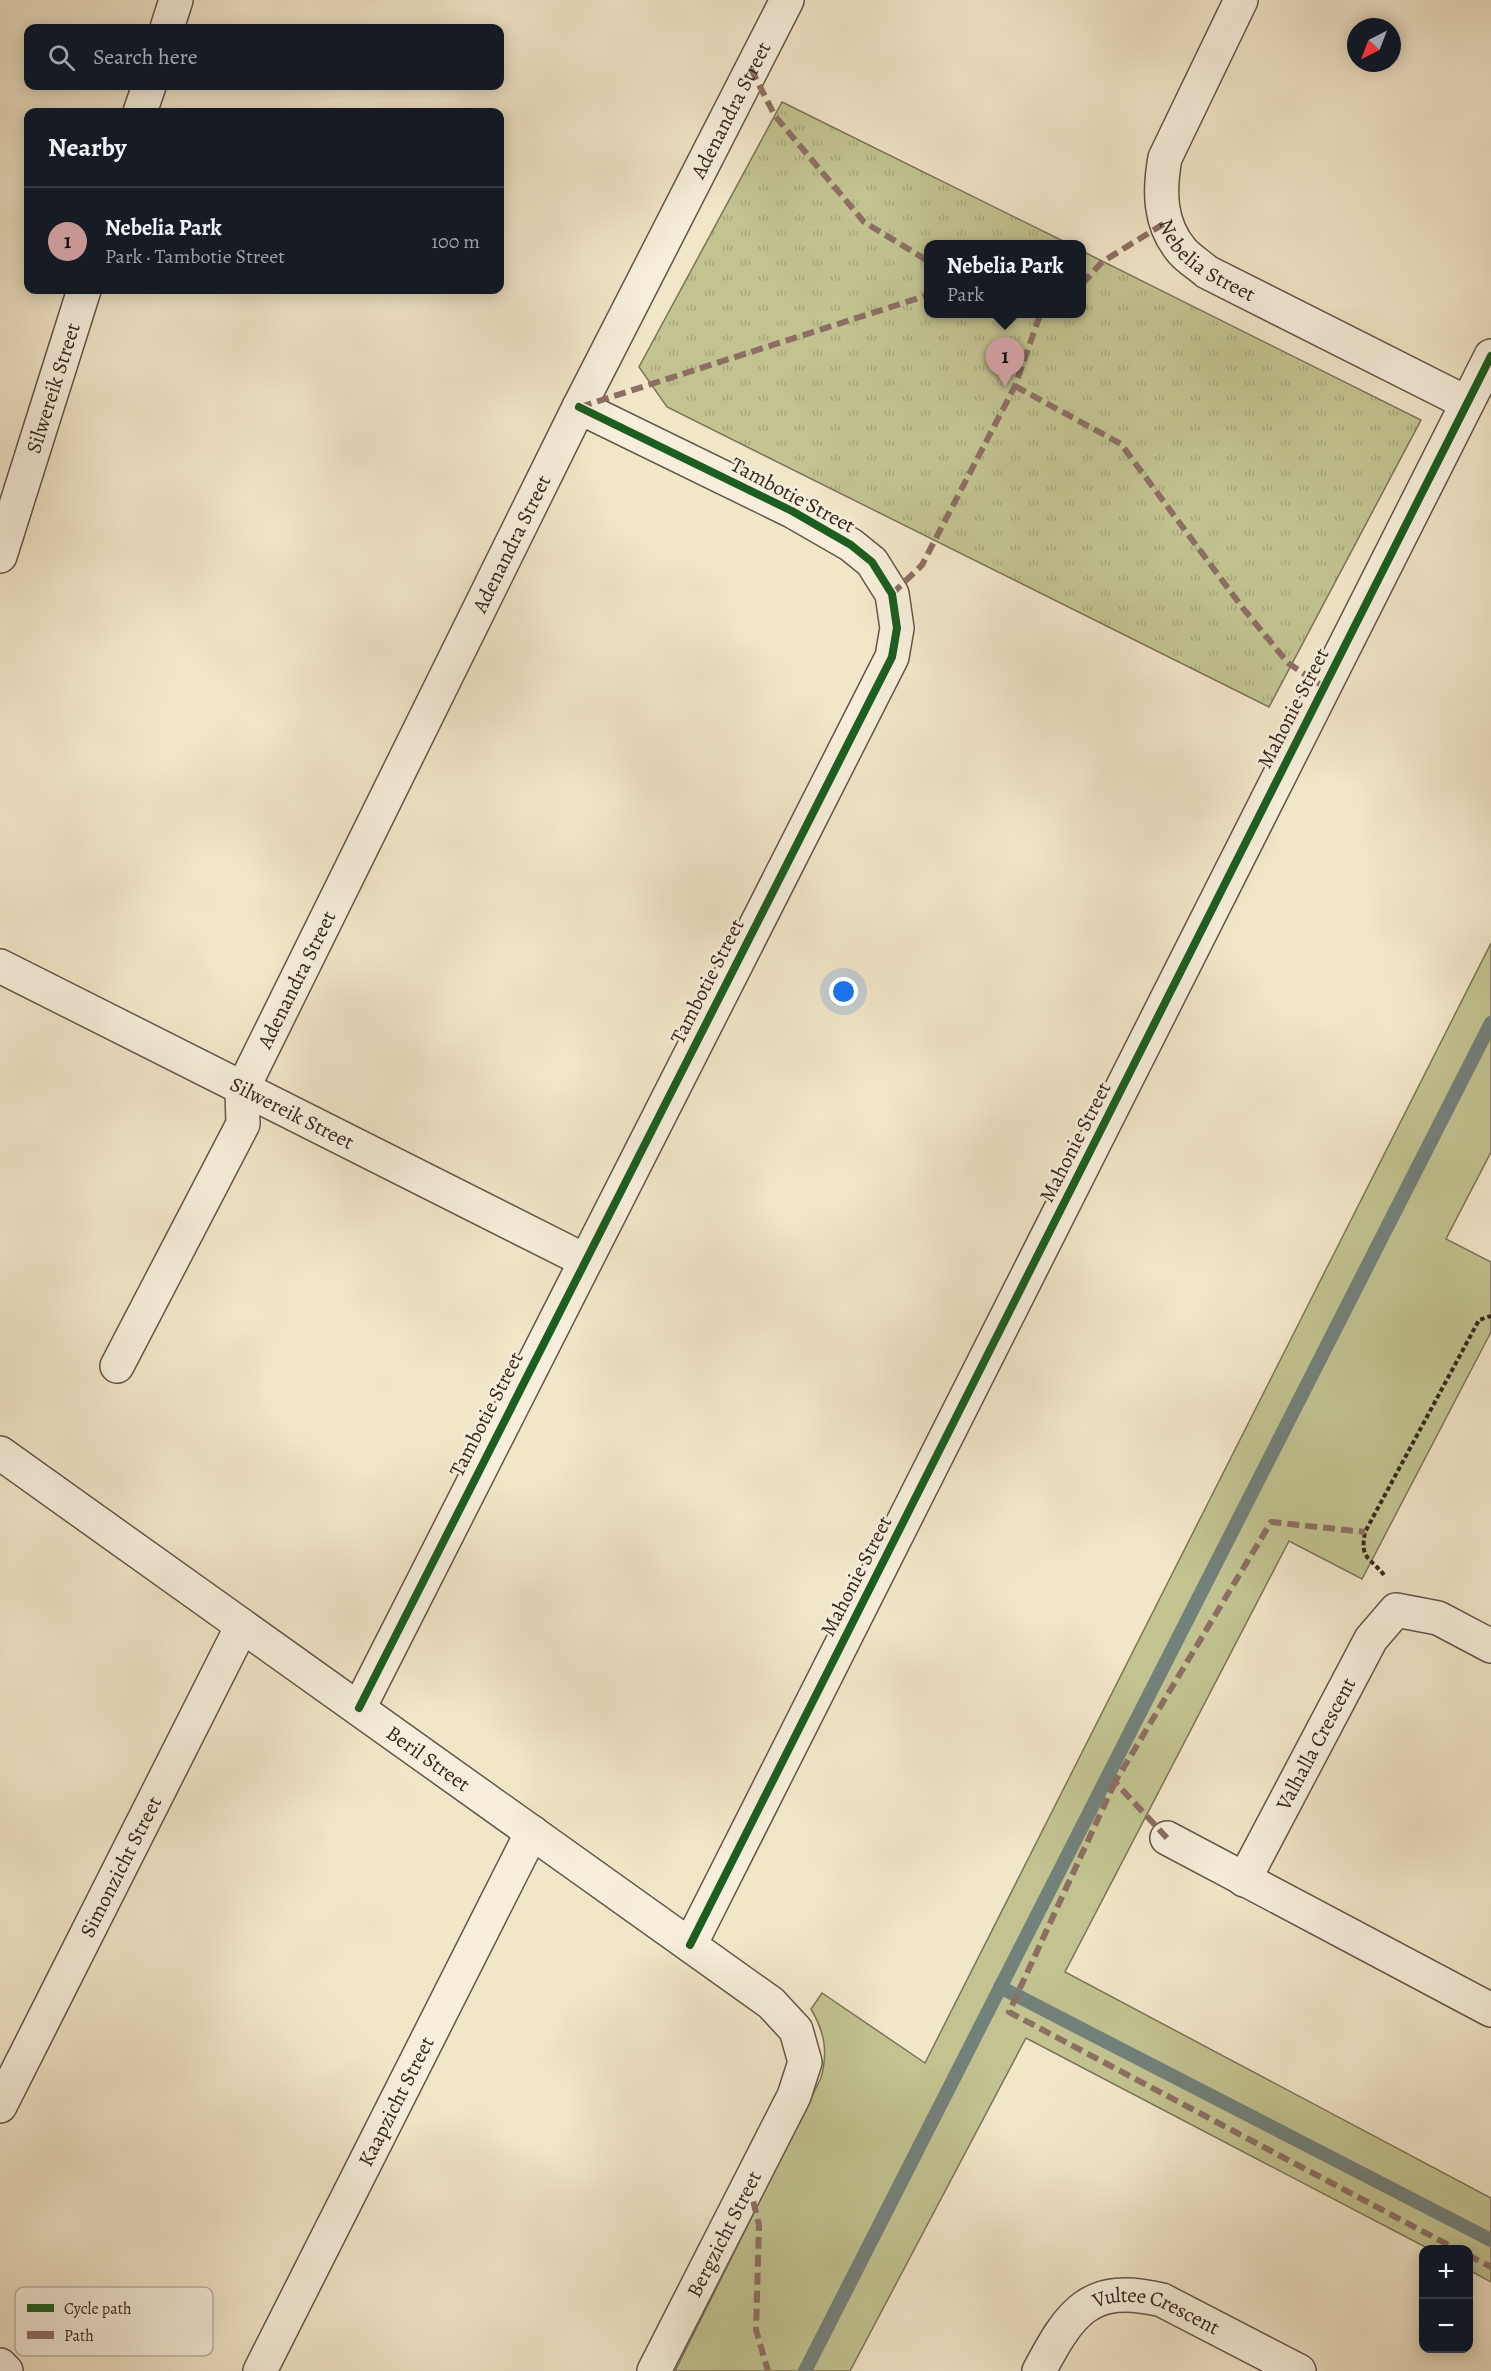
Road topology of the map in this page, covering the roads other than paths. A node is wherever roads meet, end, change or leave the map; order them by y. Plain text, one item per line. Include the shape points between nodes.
1 (176, 0) edge
2 (787, 0) edge
3 (1241, 0) edge
4 (167, 24) edge
5 (147, 90) edge
6 (141, 108) edge
7 (83, 294) edge
8 (1491, 356) edge
9 (1467, 404) junction
10 (579, 407) junction
11 (0, 556) edge
12 (0, 966) edge
13 (243, 1090) junction
14 (584, 1260) junction
15 (117, 1366) dead end
16 (0, 1453) edge
17 (242, 1626) junction
18 (1491, 1646) edge
19 (358, 1708) junction
20 (532, 1832) junction
21 (1167, 1838) dead end
22 (1244, 1880) junction
23 (690, 1945) junction
24 (1491, 2010) edge
25 (794, 2096) joint
26 (0, 2106) edge
27 (0, 2366) edge
28 (6, 2371) edge
29 (260, 2371) edge
30 (654, 2371) edge
31 (1039, 2371) edge
32 (1299, 2371) edge

1 - 4 street
2 - 10 street, Adenandra Street
3 - 9 street, Nebelia Street via 1165,158 1160,184 1165,224 1182,251 1207,272
5 - 6 street
7 - 11 street, Silwereik Street
8 - 9 street, Mahonie Street
9 - 23 street, Mahonie Street
10 - 13 street, Adenandra Street
10 - 14 street, Tambotie Street via 792,511 851,545 872,562 892,594 897,628 892,657
12 - 13 street, Silwereik Street
13 - 14 street, Silwereik Street
13 - 15 street via 243,1124
14 - 19 street, Tambotie Street
16 - 17 street, Beril Street
17 - 19 street, Beril Street
17 - 26 street, Simonzicht Street
18 - 22 street, Valhalla Crescent via 1438,1618 1396,1610 1371,1639
19 - 20 street, Beril Street
20 - 23 street, Beril Street
20 - 29 street, Kaapzicht Street
21 - 22 street
22 - 24 street
23 - 25 street, Beril Street via 771,2003 796,2030 805,2062
25 - 30 street, Bergzicht Street
27 - 28 street
31 - 32 street, Vultee Crescent via 1064,2326 1078,2312 1116,2295 1139,2295 1162,2300

